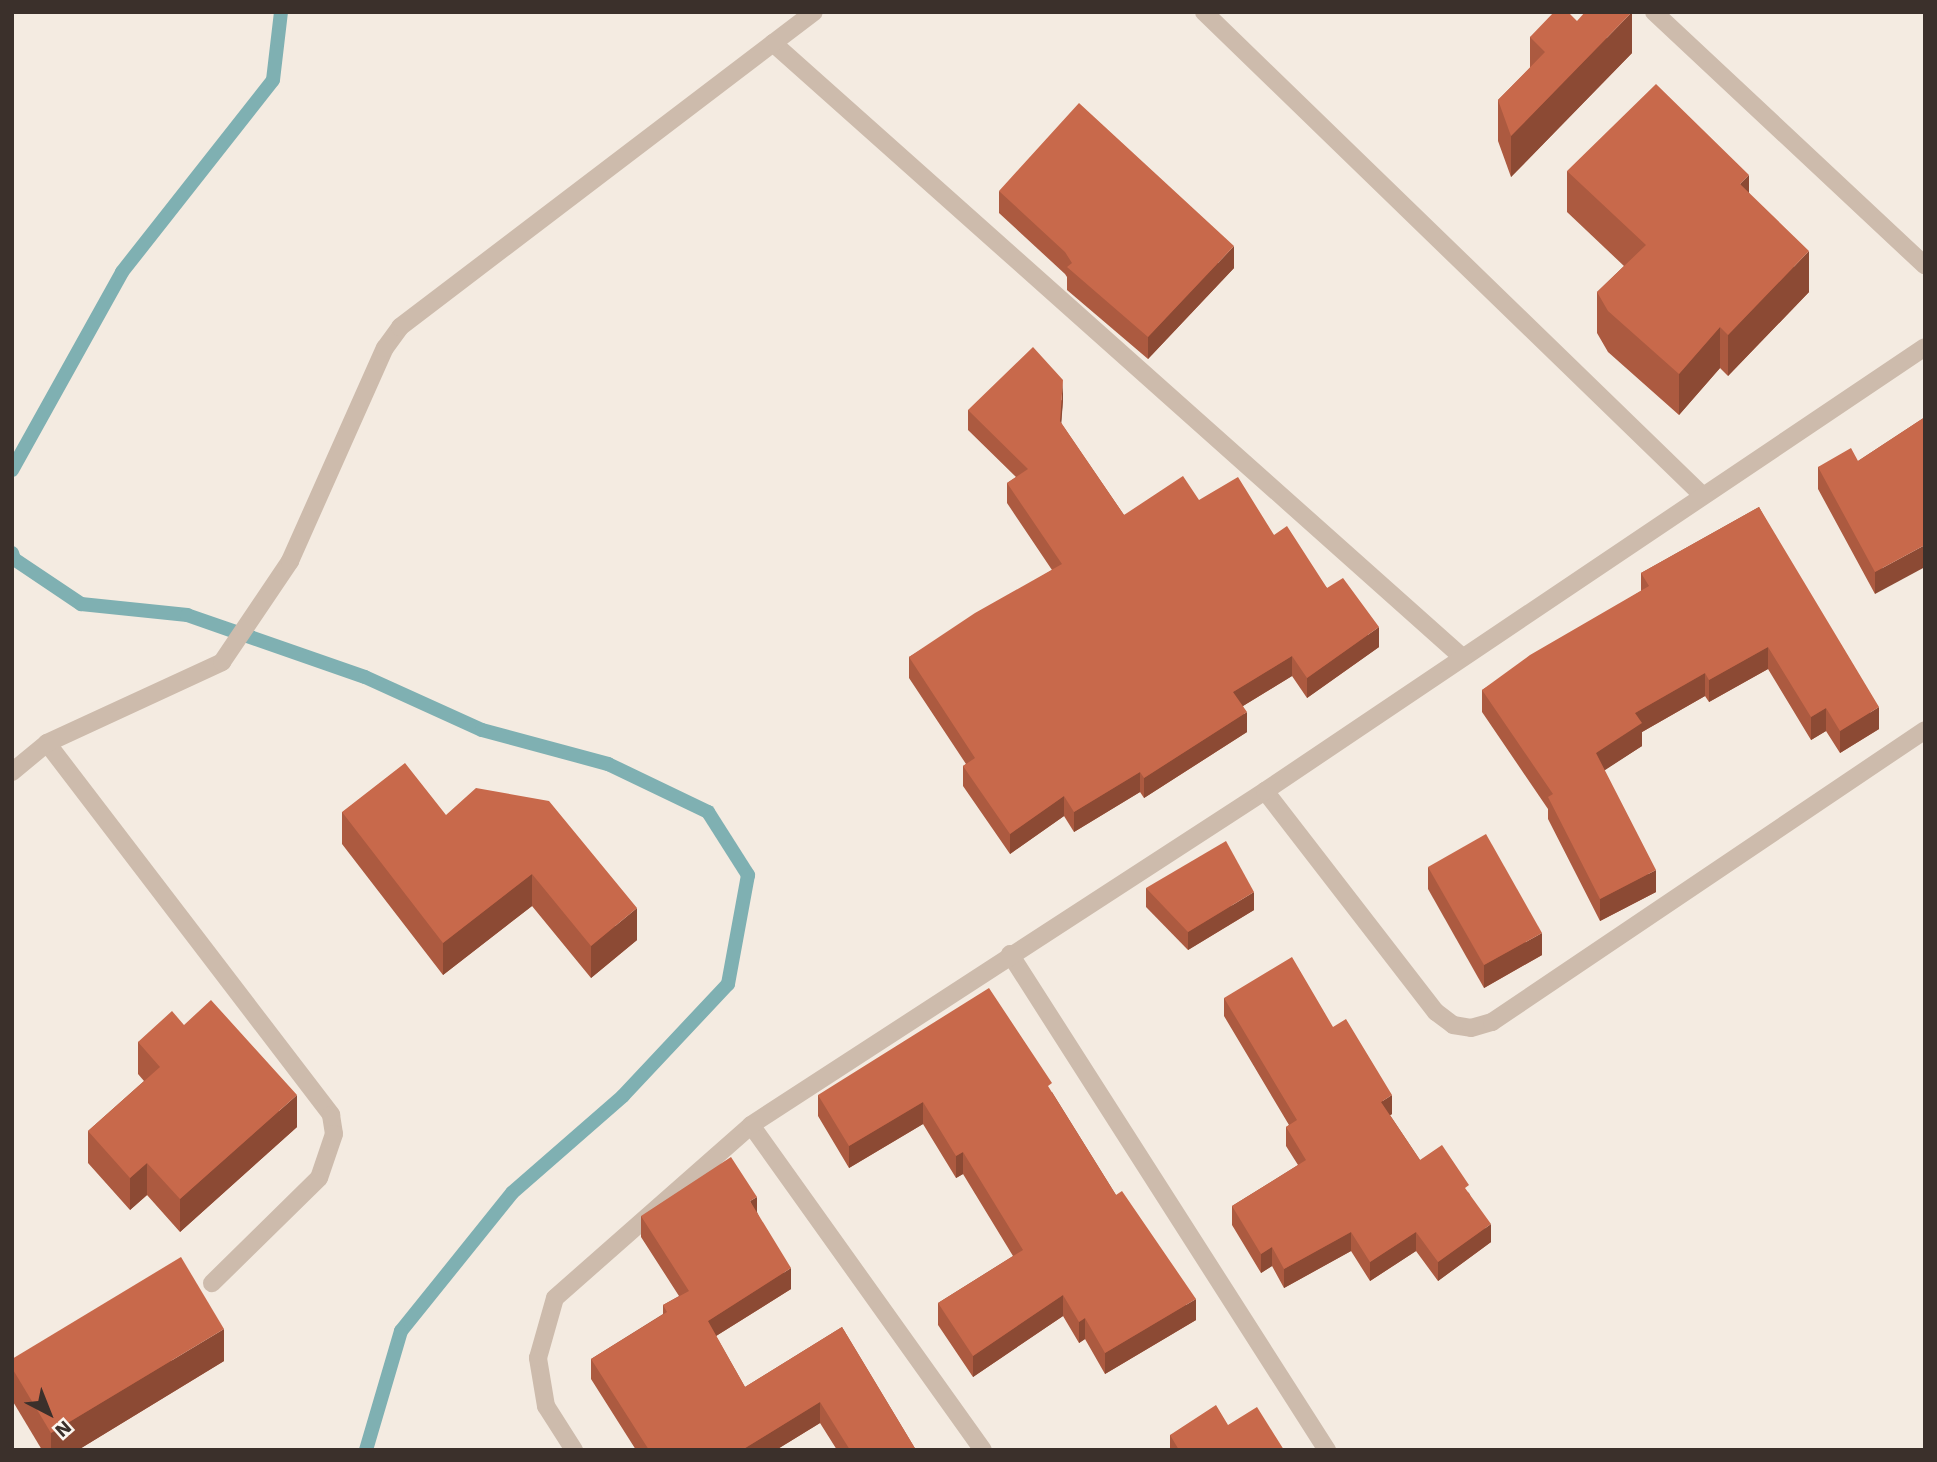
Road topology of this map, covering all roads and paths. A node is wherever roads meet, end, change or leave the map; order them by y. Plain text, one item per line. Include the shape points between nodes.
1 (814, 12) edge
2 (1204, 12) edge
3 (1654, 12) edge
4 (773, 43) junction
5 (1925, 266) edge
6 (1925, 346) edge
7 (1702, 495) junction
8 (1461, 656) junction
9 (1925, 730) edge
10 (47, 743) junction
11 (12, 772) edge
12 (1265, 790) junction
13 (1010, 954) junction
14 (751, 1125) junction
15 (212, 1283) dead end
16 (574, 1450) edge
17 (983, 1450) edge
18 (1328, 1450) edge

1 - 4 street
2 - 7 street
3 - 5 street
4 - 8 street
4 - 10 street via 400,327 385,348 290,561 222,662
6 - 7 street
7 - 8 street
8 - 12 street
9 - 12 street via 1492,1022 1471,1028 1453,1025 1436,1012
10 - 11 street
10 - 15 street via 331,1115 334,1134 319,1178
12 - 13 street
13 - 14 street
13 - 18 street
14 - 16 street via 555,1298 538,1358 546,1406
14 - 17 street

